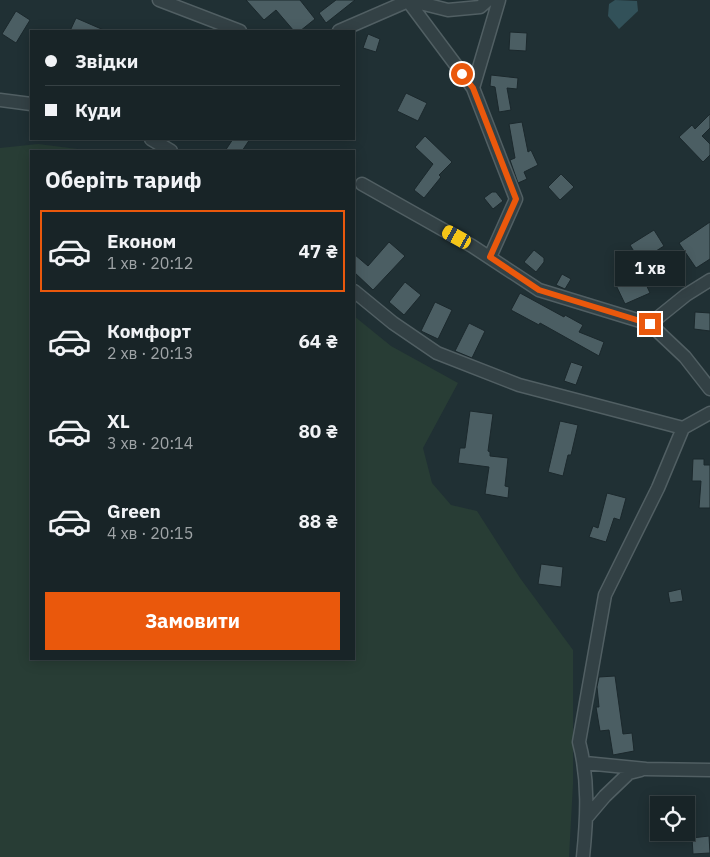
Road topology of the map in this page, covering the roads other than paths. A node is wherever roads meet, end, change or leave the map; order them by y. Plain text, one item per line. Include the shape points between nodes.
1 (159, 0) edge
2 (408, 0) edge
3 (488, 0) edge
4 (499, 0) edge
5 (237, 30) edge
6 (341, 30) edge
7 (473, 88) junction
8 (0, 100) edge
9 (30, 104) edge
10 (153, 140) edge
11 (169, 150) edge
12 (362, 184) dead end
13 (490, 257) junction
14 (710, 280) edge
15 (355, 292) edge
16 (650, 324) junction
17 (710, 389) edge
18 (710, 413) edge
19 (683, 428) junction
20 (585, 763) junction
21 (646, 769) junction
22 (705, 770) edge
23 (588, 816) junction
24 (583, 857) edge

1 - 5 street
2 - 3 street via 448,10 480,7
2 - 6 street
2 - 7 street
4 - 7 street
7 - 13 street via 516,199
8 - 9 street
10 - 11 street
12 - 13 street
13 - 16 street via 539,290
14 - 16 street
15 - 19 street via 437,353 519,385
16 - 17 street via 685,357
18 - 19 street
19 - 20 street via 658,488 605,595 579,742
20 - 21 street
20 - 23 street
21 - 22 street
21 - 23 street via 628,773
23 - 24 street

